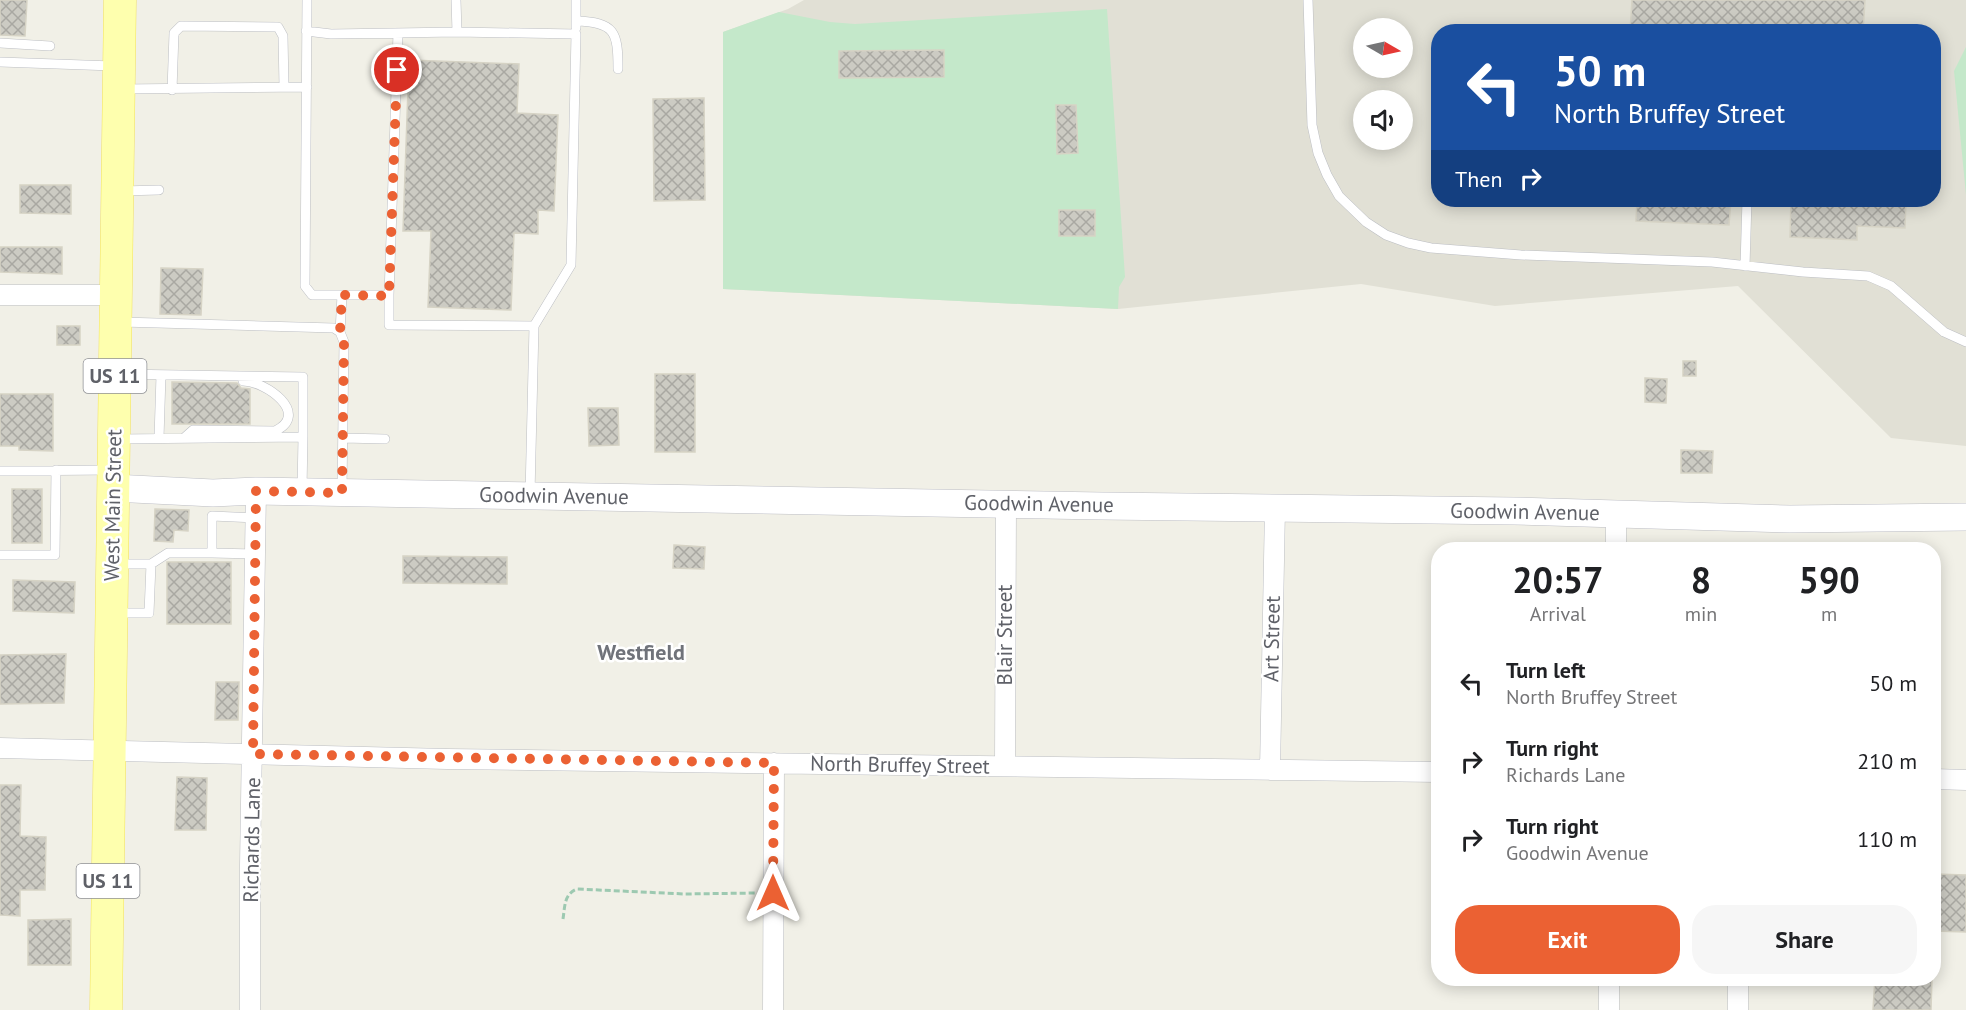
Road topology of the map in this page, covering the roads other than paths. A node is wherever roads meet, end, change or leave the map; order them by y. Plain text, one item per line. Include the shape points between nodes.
1 (120, 0) edge
2 (307, 0) edge
3 (456, 0) edge
4 (576, 0) edge
5 (1308, 0) edge
6 (576, 21) junction
7 (306, 31) junction
8 (457, 32) junction
9 (398, 33) junction
10 (576, 34) junction
11 (0, 43) edge
12 (50, 45) dead end
13 (0, 62) edge
14 (618, 69) dead end
15 (119, 78) junction
16 (284, 87) junction
17 (307, 87) junction
18 (172, 90) junction
19 (159, 190) dead end
20 (117, 191) junction
21 (1747, 207) edge
22 (1744, 266) junction
23 (0, 295) edge
24 (342, 295) junction
25 (389, 296) junction
26 (115, 308) junction
27 (534, 326) junction
28 (340, 332) junction
29 (1966, 342) edge
30 (115, 374) junction
31 (161, 375) junction
32 (175, 375) junction
33 (303, 437) junction
34 (159, 438) junction
35 (184, 438) junction
36 (343, 438) junction
37 (114, 439) junction
38 (385, 440) dead end
39 (56, 470) junction
40 (0, 471) edge
41 (113, 479) junction
42 (256, 491) junction
43 (302, 492) junction
44 (342, 493) junction
45 (530, 496) junction
46 (1006, 503) junction
47 (213, 505) junction
48 (1275, 508) junction
49 (1616, 514) junction
50 (1966, 517) edge
51 (256, 518) junction
52 (1616, 542) edge
53 (212, 553) junction
54 (255, 554) junction
55 (0, 555) edge
56 (112, 564) junction
57 (151, 564) junction
58 (111, 613) junction
59 (0, 748) edge
60 (110, 751) junction
61 (253, 754) junction
62 (774, 763) junction
63 (1005, 766) junction
64 (1270, 770) junction
65 (1431, 772) edge
66 (1941, 779) edge
67 (1966, 780) edge
68 (1609, 986) edge
69 (1738, 986) edge
70 (106, 1010) edge
71 (250, 1010) edge
72 (773, 1010) edge
73 (1609, 1010) edge
74 (1738, 1010) edge

1 - 15 main road, West Main Street / US 11
2 - 7 lane
3 - 8 lane
4 - 6 lane
5 - 22 lane via 1312,125 1318,153 1339,196 1386,235 1431,248
6 - 10 lane
6 - 14 lane via 597,22 611,30 618,43
7 - 9 lane
7 - 17 lane
8 - 9 lane
8 - 10 lane
9 - 25 lane
10 - 27 lane via 571,265
11 - 12 lane
13 - 15 lane
15 - 18 lane
15 - 20 main road, West Main Street / US 11
16 - 17 lane
16 - 18 lane
16 - 18 lane via 283,36 279,27 181,26 174,33
17 - 24 lane via 305,286 312,295
19 - 20 lane
20 - 26 main road, West Main Street / US 11
21 - 22 lane
22 - 29 lane via 1868,276 1891,286 1944,332
23 - 26 street
24 - 25 lane
24 - 28 lane
25 - 27 lane via 389,325
26 - 28 lane via 334,328
26 - 30 main road, West Main Street / US 11
27 - 45 lane
28 - 36 lane via 344,342
30 - 31 lane
30 - 37 main road, West Main Street / US 11
31 - 32 lane
31 - 34 lane
32 - 33 lane via 303,377
32 - 35 lane via 188,380 251,381 274,392 284,400 287,409 287,419 275,431 193,430
33 - 35 lane
33 - 43 lane
34 - 35 lane
34 - 37 lane
36 - 38 lane
36 - 44 lane
37 - 41 main road, West Main Street / US 11
39 - 40 lane
39 - 41 lane
39 - 55 lane via 55,555
41 - 47 street, Goodwin Avenue
41 - 56 main road, West Main Street / US 11
42 - 43 street, Goodwin Avenue
42 - 47 street, Goodwin Avenue
42 - 51 street, Richards Lane
43 - 44 street, Goodwin Avenue
44 - 45 street, Goodwin Avenue
45 - 46 street, Goodwin Avenue
46 - 48 street, Goodwin Avenue
46 - 63 street, Blair Street
47 - 51 lane
47 - 53 lane
48 - 49 street, Goodwin Avenue
48 - 64 street, Art Street
49 - 50 street, Goodwin Avenue via 1790,519
49 - 52 street
51 - 54 street, Richards Lane
53 - 54 lane
53 - 57 lane via 168,553
54 - 61 street, Richards Lane
56 - 57 lane
56 - 58 main road, West Main Street / US 11
57 - 58 lane via 149,613
58 - 60 main road, West Main Street / US 11
59 - 60 street, North Bruffey Street
60 - 61 street, North Bruffey Street
60 - 70 main road, West Main Street / US 11
61 - 62 street, North Bruffey Street
61 - 71 street, Richards Lane
62 - 63 street, North Bruffey Street
62 - 72 street
63 - 64 street, North Bruffey Street
64 - 65 street, North Bruffey Street
66 - 67 street
68 - 73 street
69 - 74 street

